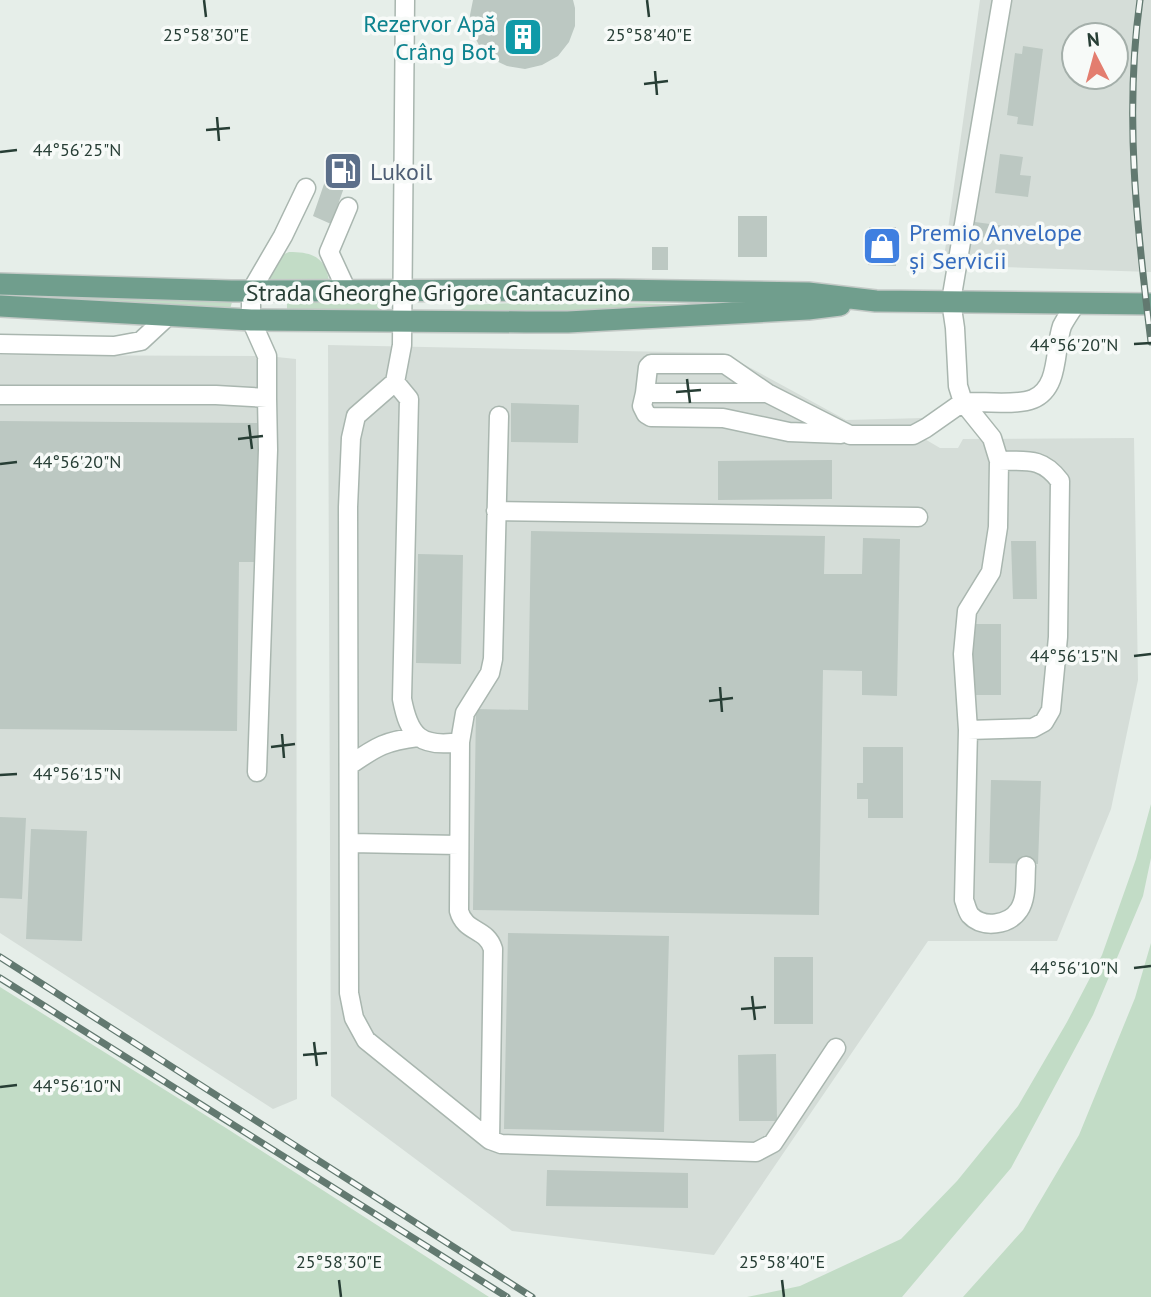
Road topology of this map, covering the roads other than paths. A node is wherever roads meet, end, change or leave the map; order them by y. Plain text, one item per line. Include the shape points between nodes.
1 (405, 0) edge
2 (1002, 0) edge
3 (306, 188) dead end
4 (348, 207) dead end
5 (0, 284) edge
6 (347, 290) junction
7 (251, 291) junction
8 (402, 291) junction
9 (876, 300) junction
10 (951, 301) junction
11 (1076, 303) junction
12 (1151, 304) edge
13 (0, 306) edge
14 (169, 315) junction
15 (251, 320) junction
16 (402, 320) junction
17 (0, 344) edge
18 (395, 382) junction
19 (645, 393) junction
20 (767, 393) junction
21 (0, 395) edge
22 (267, 398) junction
23 (963, 402) junction
24 (499, 416) dead end
25 (850, 435) junction
26 (999, 461) junction
27 (496, 511) junction
28 (918, 517) dead end
29 (968, 730) junction
30 (418, 737) junction
31 (460, 742) junction
32 (350, 765) junction
33 (257, 772) dead end
34 (350, 844) junction
35 (459, 845) junction
36 (1026, 866) dead end
37 (836, 1048) dead end
38 (490, 1140) junction

1 - 8 street
2 - 10 street
3 - 7 street
4 - 6 street via 329,252
5 - 7 main road, Strada Gheorghe Grigore Cantacuzino
6 - 7 main road, Strada Gheorghe Grigore Cantacuzino
6 - 8 main road, Strada Gheorghe Grigore Cantacuzino
7 - 15 street
8 - 9 main road, Strada Gheorghe Grigore Cantacuzino via 794,293
8 - 16 street
9 - 10 main road, Strada Gheorghe Grigore Cantacuzino
9 - 16 main road, Strada Gheorghe Grigore Cantacuzino via 808,309 568,322
10 - 11 main road, Strada Gheorghe Grigore Cantacuzino
10 - 23 street
11 - 12 main road, Strada Gheorghe Grigore Cantacuzino
11 - 23 street via 1062,326 1052,377 1042,394 1031,400
13 - 14 main road, Strada Gheorghe Grigore Cantacuzino
14 - 15 main road, Strada Gheorghe Grigore Cantacuzino
14 - 17 street via 141,341 114,346
15 - 16 main road, Strada Gheorghe Grigore Cantacuzino
15 - 22 street via 267,356
16 - 18 street
18 - 30 street via 409,399 402,699 407,723
18 - 32 street via 356,416 351,438
19 - 20 street
19 - 20 street via 651,364 707,363 725,364
19 - 25 street via 642,406 652,417 723,418 789,432
20 - 25 street
21 - 22 street
22 - 33 street
23 - 25 street via 913,435
23 - 26 street via 992,439
24 - 27 street
26 - 29 street via 998,527 991,572 967,611 963,654
26 - 29 street via 1035,461 1050,468 1060,481 1058,637 1051,710 1044,722 1033,728
27 - 28 street
27 - 31 street via 493,659 490,673 465,713
29 - 36 street via 964,900 968,914 979,922 1013,918 1026,890
30 - 31 street via 429,743
30 - 32 street via 389,741
31 - 35 street
32 - 34 street
34 - 35 street
34 - 38 street via 349,993 354,1018 366,1040
35 - 38 street via 461,918 485,936 493,949
37 - 38 street via 773,1143 756,1152 501,1144

